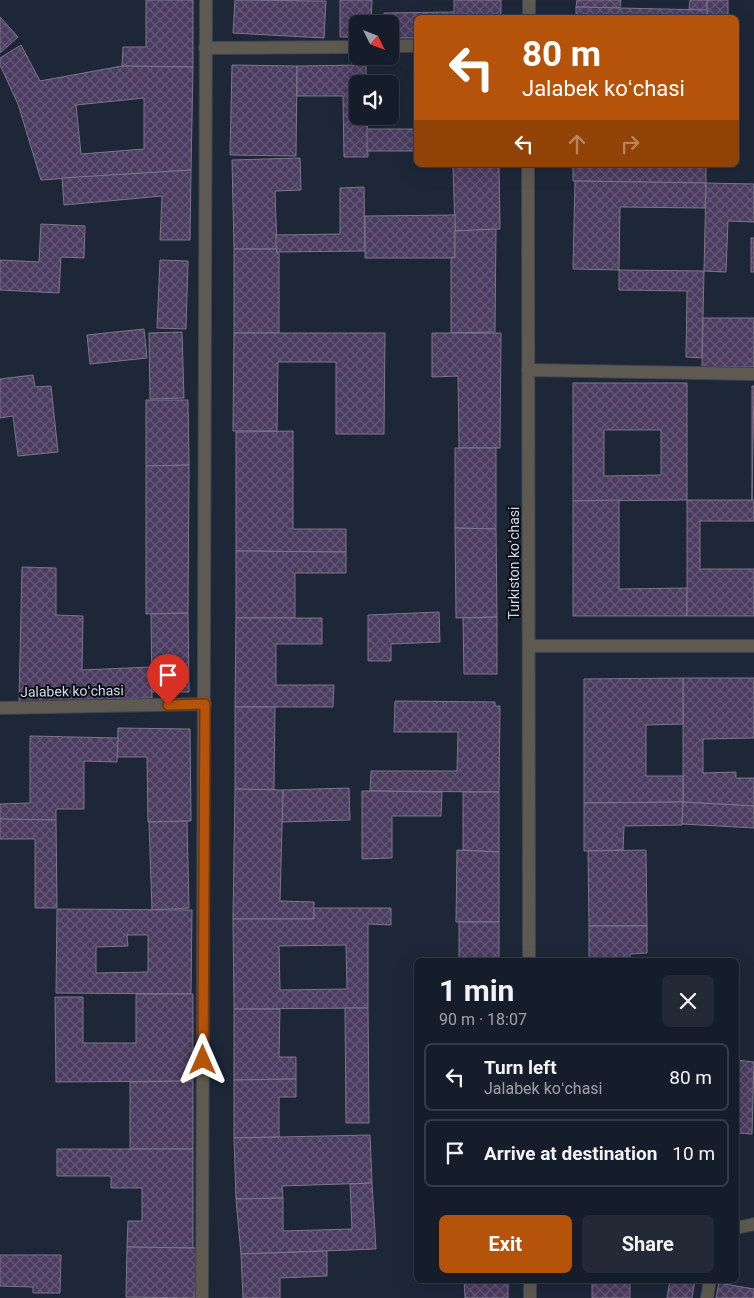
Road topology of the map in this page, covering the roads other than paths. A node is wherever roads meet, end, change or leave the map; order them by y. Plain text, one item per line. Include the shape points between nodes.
1 (206, 0) edge
2 (529, 0) edge
3 (529, 15) edge
4 (349, 46) edge
5 (399, 46) edge
6 (414, 46) edge
7 (205, 48) junction
8 (528, 167) edge
9 (528, 370) junction
10 (754, 374) edge
11 (529, 646) junction
12 (754, 646) edge
13 (205, 704) junction
14 (0, 708) edge
15 (530, 958) edge
16 (754, 1224) edge
17 (739, 1227) edge
18 (530, 1283) edge
19 (710, 1283) edge
20 (202, 1298) edge
21 (530, 1298) edge
22 (707, 1298) edge

1 - 7 street
2 - 3 street
4 - 7 street
5 - 6 street
7 - 13 street
8 - 9 street, Turkiston koʻchasi
9 - 10 street
9 - 11 street, Turkiston koʻchasi
11 - 12 street
11 - 15 street, Turkiston koʻchasi
13 - 14 street, Jalabek koʻchasi
13 - 20 street
16 - 17 street
18 - 21 street
19 - 22 street

